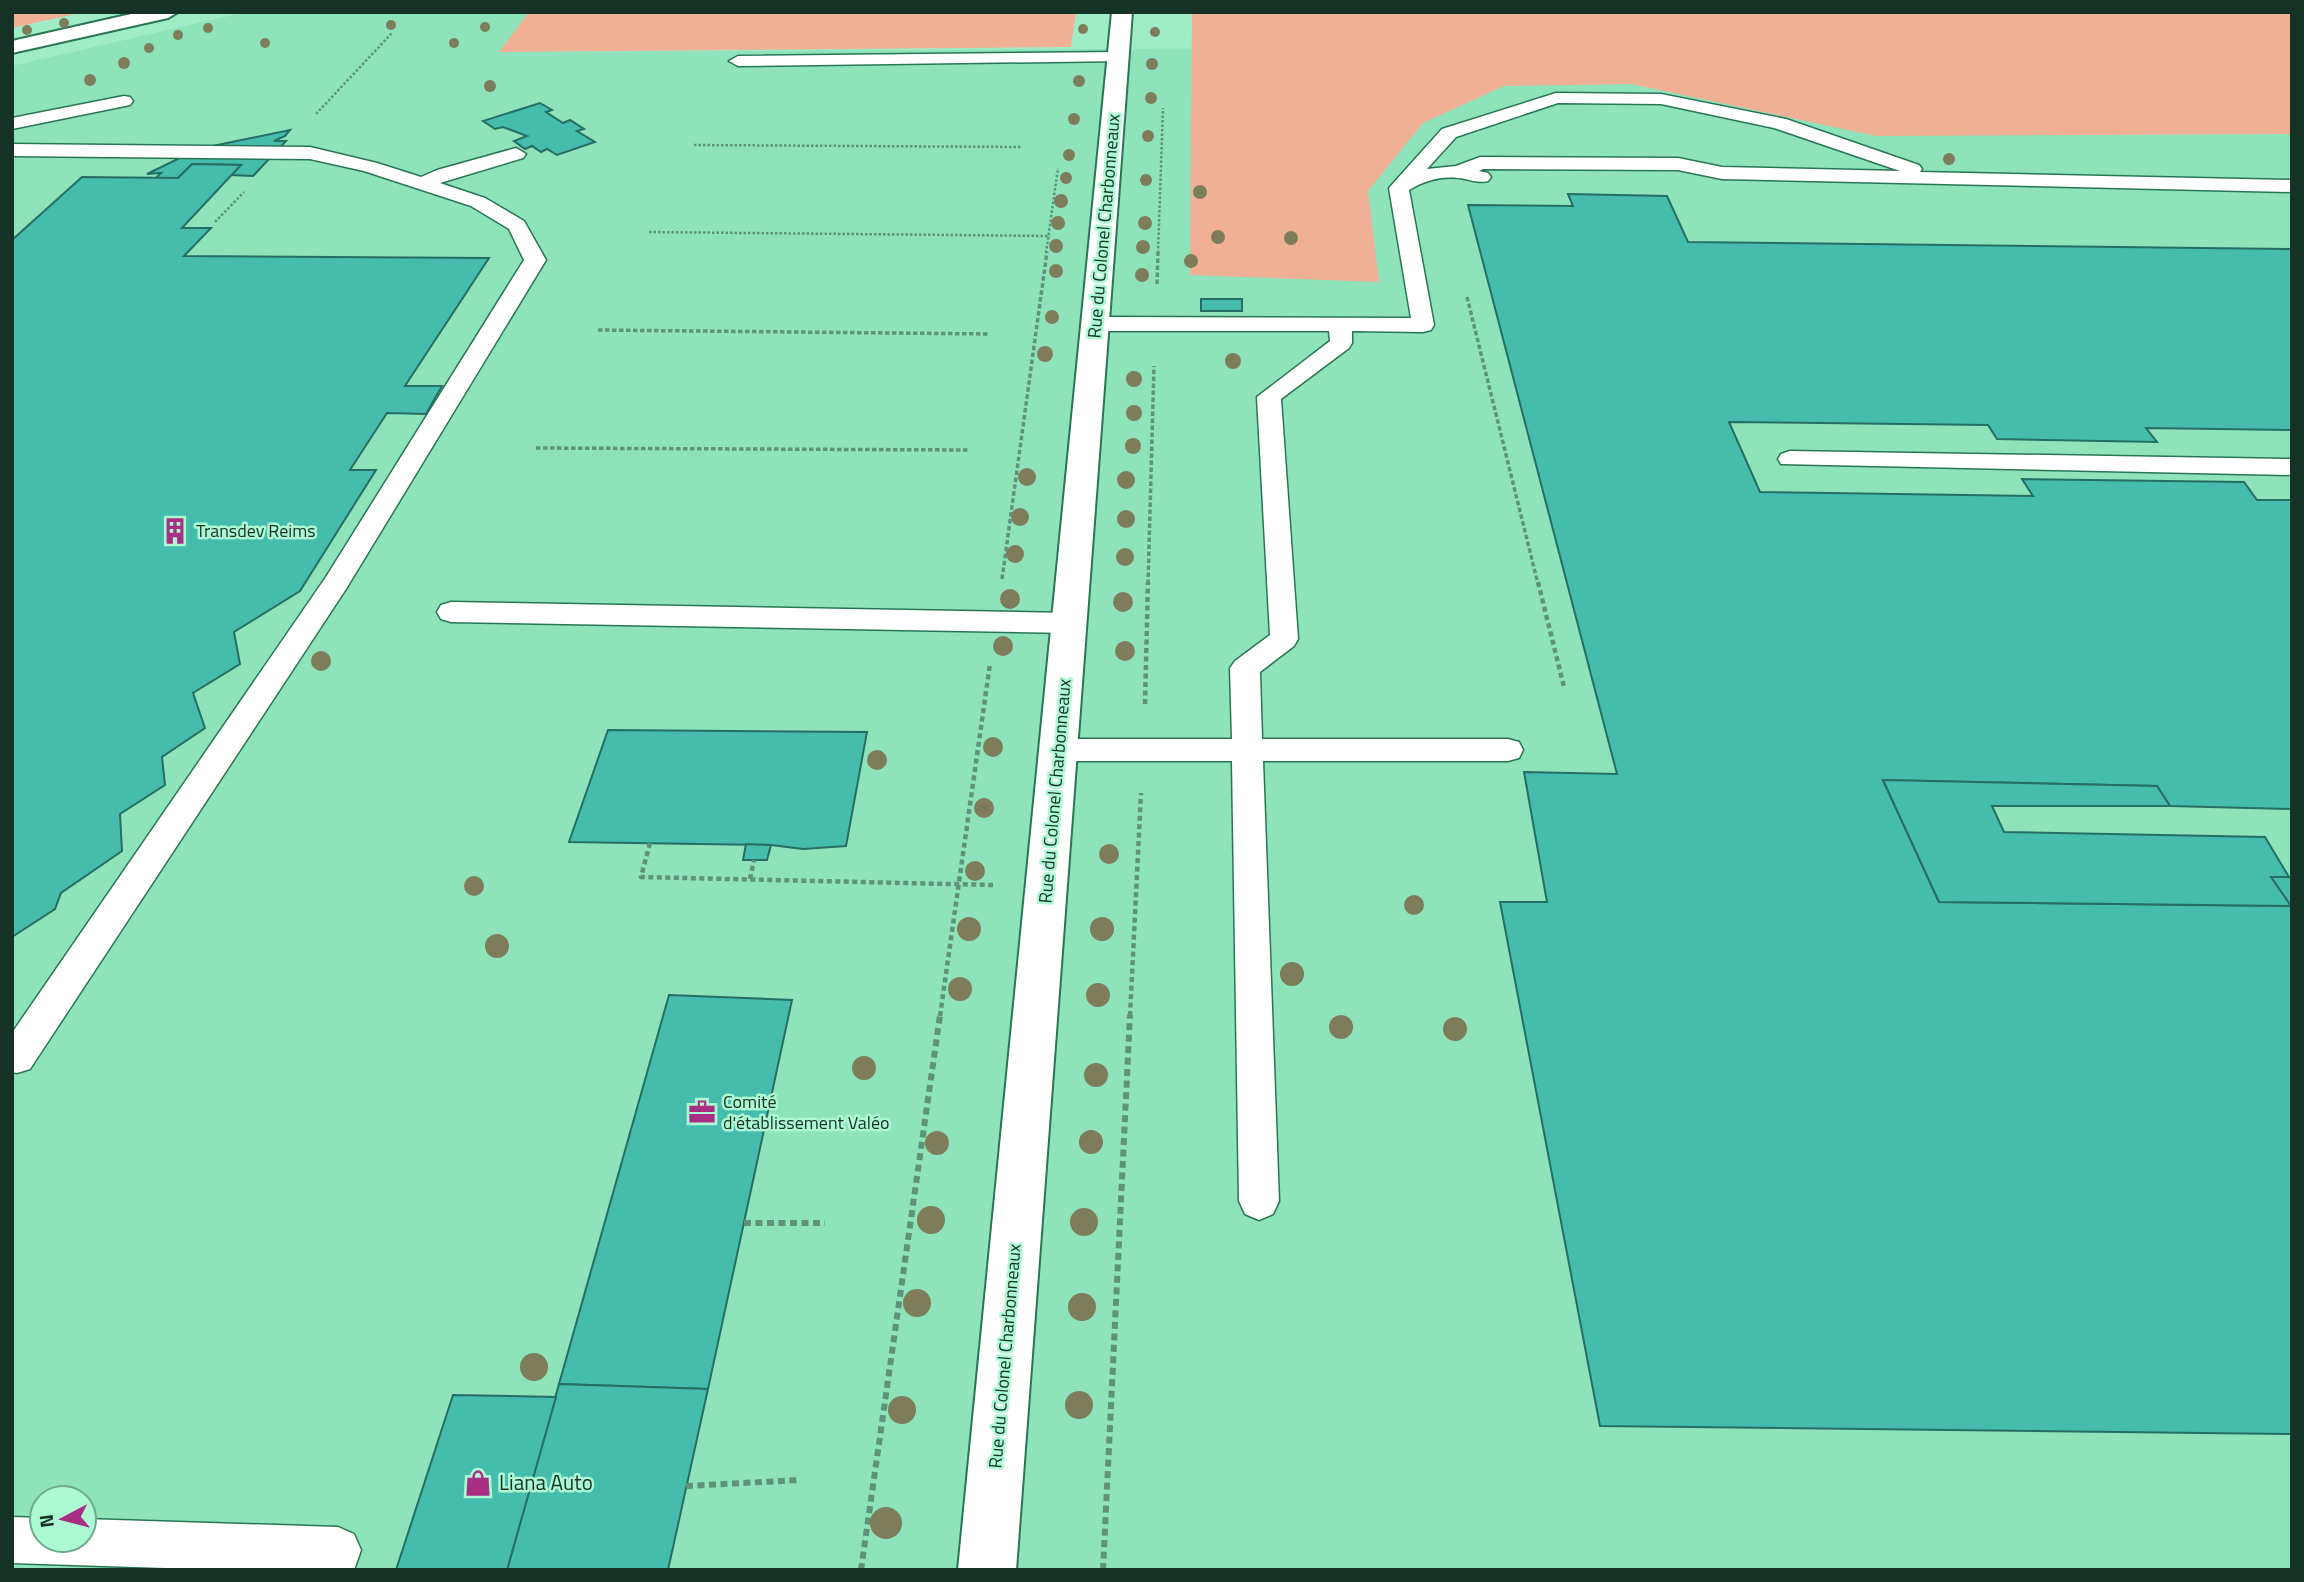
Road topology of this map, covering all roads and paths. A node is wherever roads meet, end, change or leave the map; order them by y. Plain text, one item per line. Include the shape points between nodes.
1 (168, 12) edge
2 (1122, 12) edge
3 (12, 47) edge
4 (1118, 57) junction
5 (738, 61) dead end
6 (124, 101) dead end
7 (12, 124) edge
8 (694, 145) dead end
9 (1021, 147) dead end
10 (12, 150) edge
11 (516, 154) dead end
12 (1059, 167) dead end
13 (1940, 178) junction
14 (422, 184) junction
15 (2292, 186) edge
16 (1399, 188) junction
17 (649, 232) dead end
18 (1048, 236) junction
19 (1103, 237) junction
20 (1466, 290) dead end
21 (1095, 324) junction
22 (1340, 325) junction
23 (598, 330) dead end
24 (990, 334) dead end
25 (536, 448) dead end
26 (970, 450) dead end
27 (1790, 459) dead end
28 (2292, 467) edge
29 (451, 612) dead end
30 (996, 622) junction
31 (1069, 623) junction
32 (1564, 687) dead end
33 (1059, 750) junction
34 (1245, 750) junction
35 (1508, 750) dead end
36 (650, 843) dead end
37 (754, 860) dead end
38 (750, 879) junction
39 (959, 884) junction
40 (1046, 887) junction
41 (17, 1057) dead end
42 (1259, 1201) dead end
43 (744, 1223) dead end
44 (825, 1223) dead end
45 (800, 1480) dead end
46 (686, 1486) dead end
47 (12, 1540) edge
48 (331, 1570) edge
49 (861, 1570) edge
50 (987, 1570) edge

1 - 3 street
2 - 4 street, Rue du Colonel Charbonneaux
4 - 5 lane
4 - 19 street, Rue du Colonel Charbonneaux
6 - 7 lane
8 - 9 path
10 - 14 lane via 310,153
11 - 14 lane
12 - 18 path
13 - 15 lane
13 - 16 lane via 1722,173 1682,183 1493,181 1462,171 1416,176
13 - 16 lane via 1753,118 1661,99 1556,98 1449,133
14 - 41 lane via 478,202 517,225 535,260 336,583
16 - 22 lane via 1423,326
17 - 18 path
18 - 19 path
18 - 30 path
19 - 21 street, Rue du Colonel Charbonneaux
20 - 32 path
21 - 22 lane
21 - 31 street, Rue du Colonel Charbonneaux
22 - 34 lane via 1341,343 1269,397 1284,639 1245,668
23 - 24 path
25 - 26 path
27 - 28 lane
29 - 30 lane
30 - 31 lane
30 - 39 path
31 - 33 street, Rue du Colonel Charbonneaux
33 - 34 lane
33 - 40 street, Rue du Colonel Charbonneaux
34 - 35 lane
34 - 42 lane
36 - 38 path via 641,877
37 - 38 path
38 - 39 path
39 - 40 path
39 - 49 path
40 - 50 street, Rue du Colonel Charbonneaux
43 - 44 path
45 - 46 path
47 - 48 lane via 338,1550

